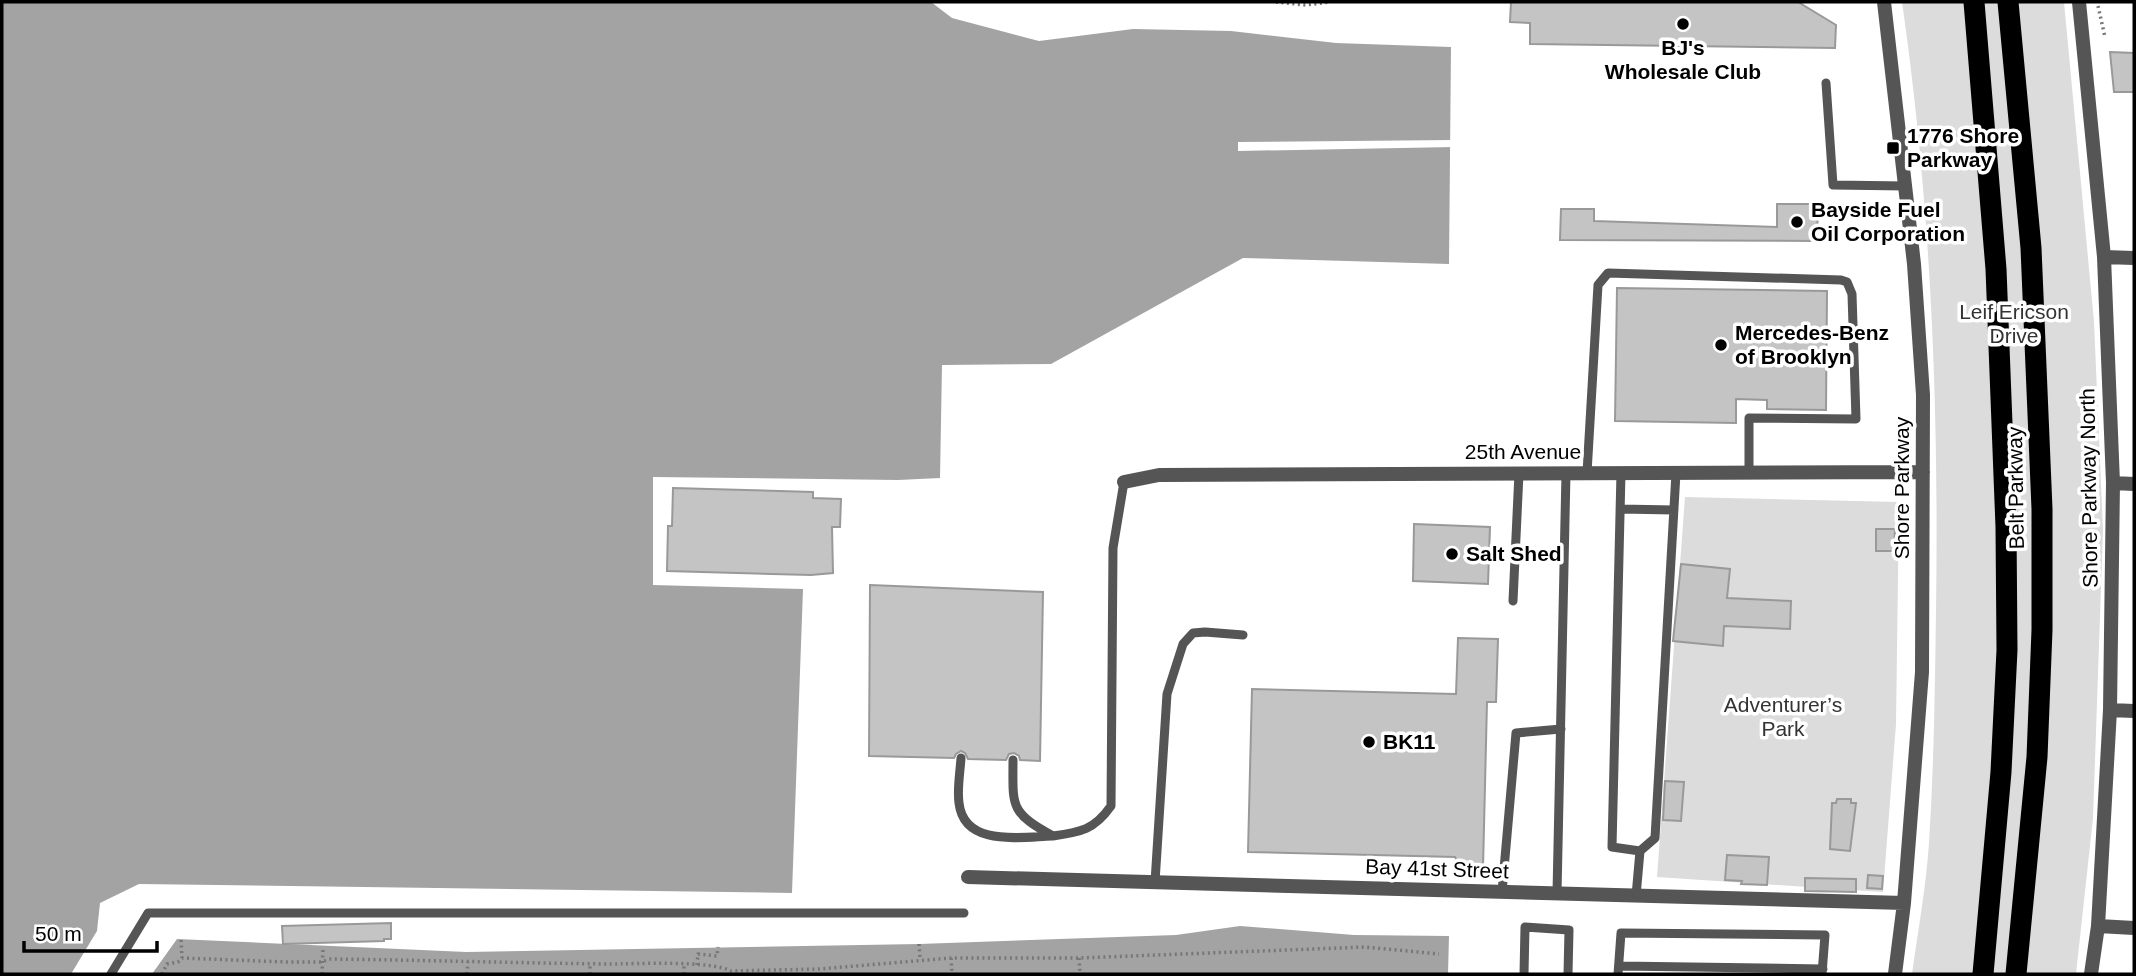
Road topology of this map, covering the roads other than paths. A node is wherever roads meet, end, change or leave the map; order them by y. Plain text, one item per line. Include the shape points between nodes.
1 (1884, 2) edge
2 (1975, 2) edge
3 (2008, 2) edge
4 (2079, 2) edge
5 (1826, 83) dead end
6 (1906, 187) junction
7 (2104, 257) junction
8 (2134, 258) edge
9 (1749, 472) junction
10 (1923, 472) junction
11 (1519, 473) junction
12 (1566, 473) junction
13 (1587, 473) junction
14 (1621, 473) junction
15 (1676, 473) junction
16 (1124, 482) joint
17 (2113, 483) junction
18 (2134, 484) edge
19 (1620, 509) junction
20 (1674, 510) junction
21 (1513, 601) dead end
22 (1243, 635) dead end
23 (2110, 710) junction
24 (2134, 710) edge
25 (1561, 729) junction
26 (961, 758) dead end
27 (1013, 760) dead end
28 (1053, 836) junction
29 (1640, 850) junction
30 (968, 877) dead end
31 (1155, 882) junction
32 (1502, 892) junction
33 (1557, 893) junction
34 (1636, 896) junction
35 (1904, 903) junction
36 (964, 913) dead end
37 (2098, 926) junction
38 (2134, 928) edge
39 (1619, 970) edge
40 (1823, 972) edge
41 (111, 974) edge
42 (1524, 974) edge
43 (1568, 974) edge
44 (1895, 974) edge
45 (1983, 974) edge
46 (2016, 974) edge
47 (2091, 974) edge

1 - 6 street, Shore Parkway
2 - 45 highway, Belt Parkway via 1996,270 2007,527 2001,772
3 - 46 highway, Belt Parkway via 2031,248 2042,509 2038,757
4 - 7 street, Shore Parkway North
5 - 6 lane via 1833,186
6 - 10 street, Shore Parkway via 1923,395
7 - 8 street
7 - 17 street, Shore Parkway North
9 - 10 street, 25th Avenue
9 - 13 lane via 1749,418 1856,419 1852,294 1847,282 1608,273 1598,285
9 - 15 street, 25th Avenue
10 - 35 street, Shore Parkway via 1922,672
11 - 12 street, 25th Avenue
11 - 16 street, 25th Avenue via 1159,475
11 - 21 lane
12 - 13 street, 25th Avenue
12 - 25 lane
13 - 14 street, 25th Avenue
14 - 15 street, 25th Avenue
14 - 19 lane
15 - 20 lane
16 - 28 lane via 1113,548 1111,806 1089,828
17 - 18 street
17 - 23 street, Shore Parkway North
19 - 20 lane
19 - 29 lane via 1612,847
20 - 29 lane via 1654,838
22 - 31 lane via 1193,633 1183,644 1167,694
23 - 24 street
23 - 37 street, Shore Parkway North
25 - 32 lane via 1516,733
25 - 33 lane
26 - 28 lane via 959,803 970,828 1002,838
27 - 28 lane via 1013,804
29 - 34 lane
30 - 31 street, Bay 41st Street
31 - 32 street, Bay 41st Street
32 - 33 street, Bay 41st Street
33 - 34 street, Bay 41st Street
34 - 35 street, Bay 41st Street
35 - 44 street, Shore Parkway
36 - 41 lane via 148,913
37 - 38 street
37 - 47 street, Shore Parkway North
39 - 40 lane
39 - 40 lane via 1621,933 1825,935
42 - 43 lane via 1525,927 1569,930

